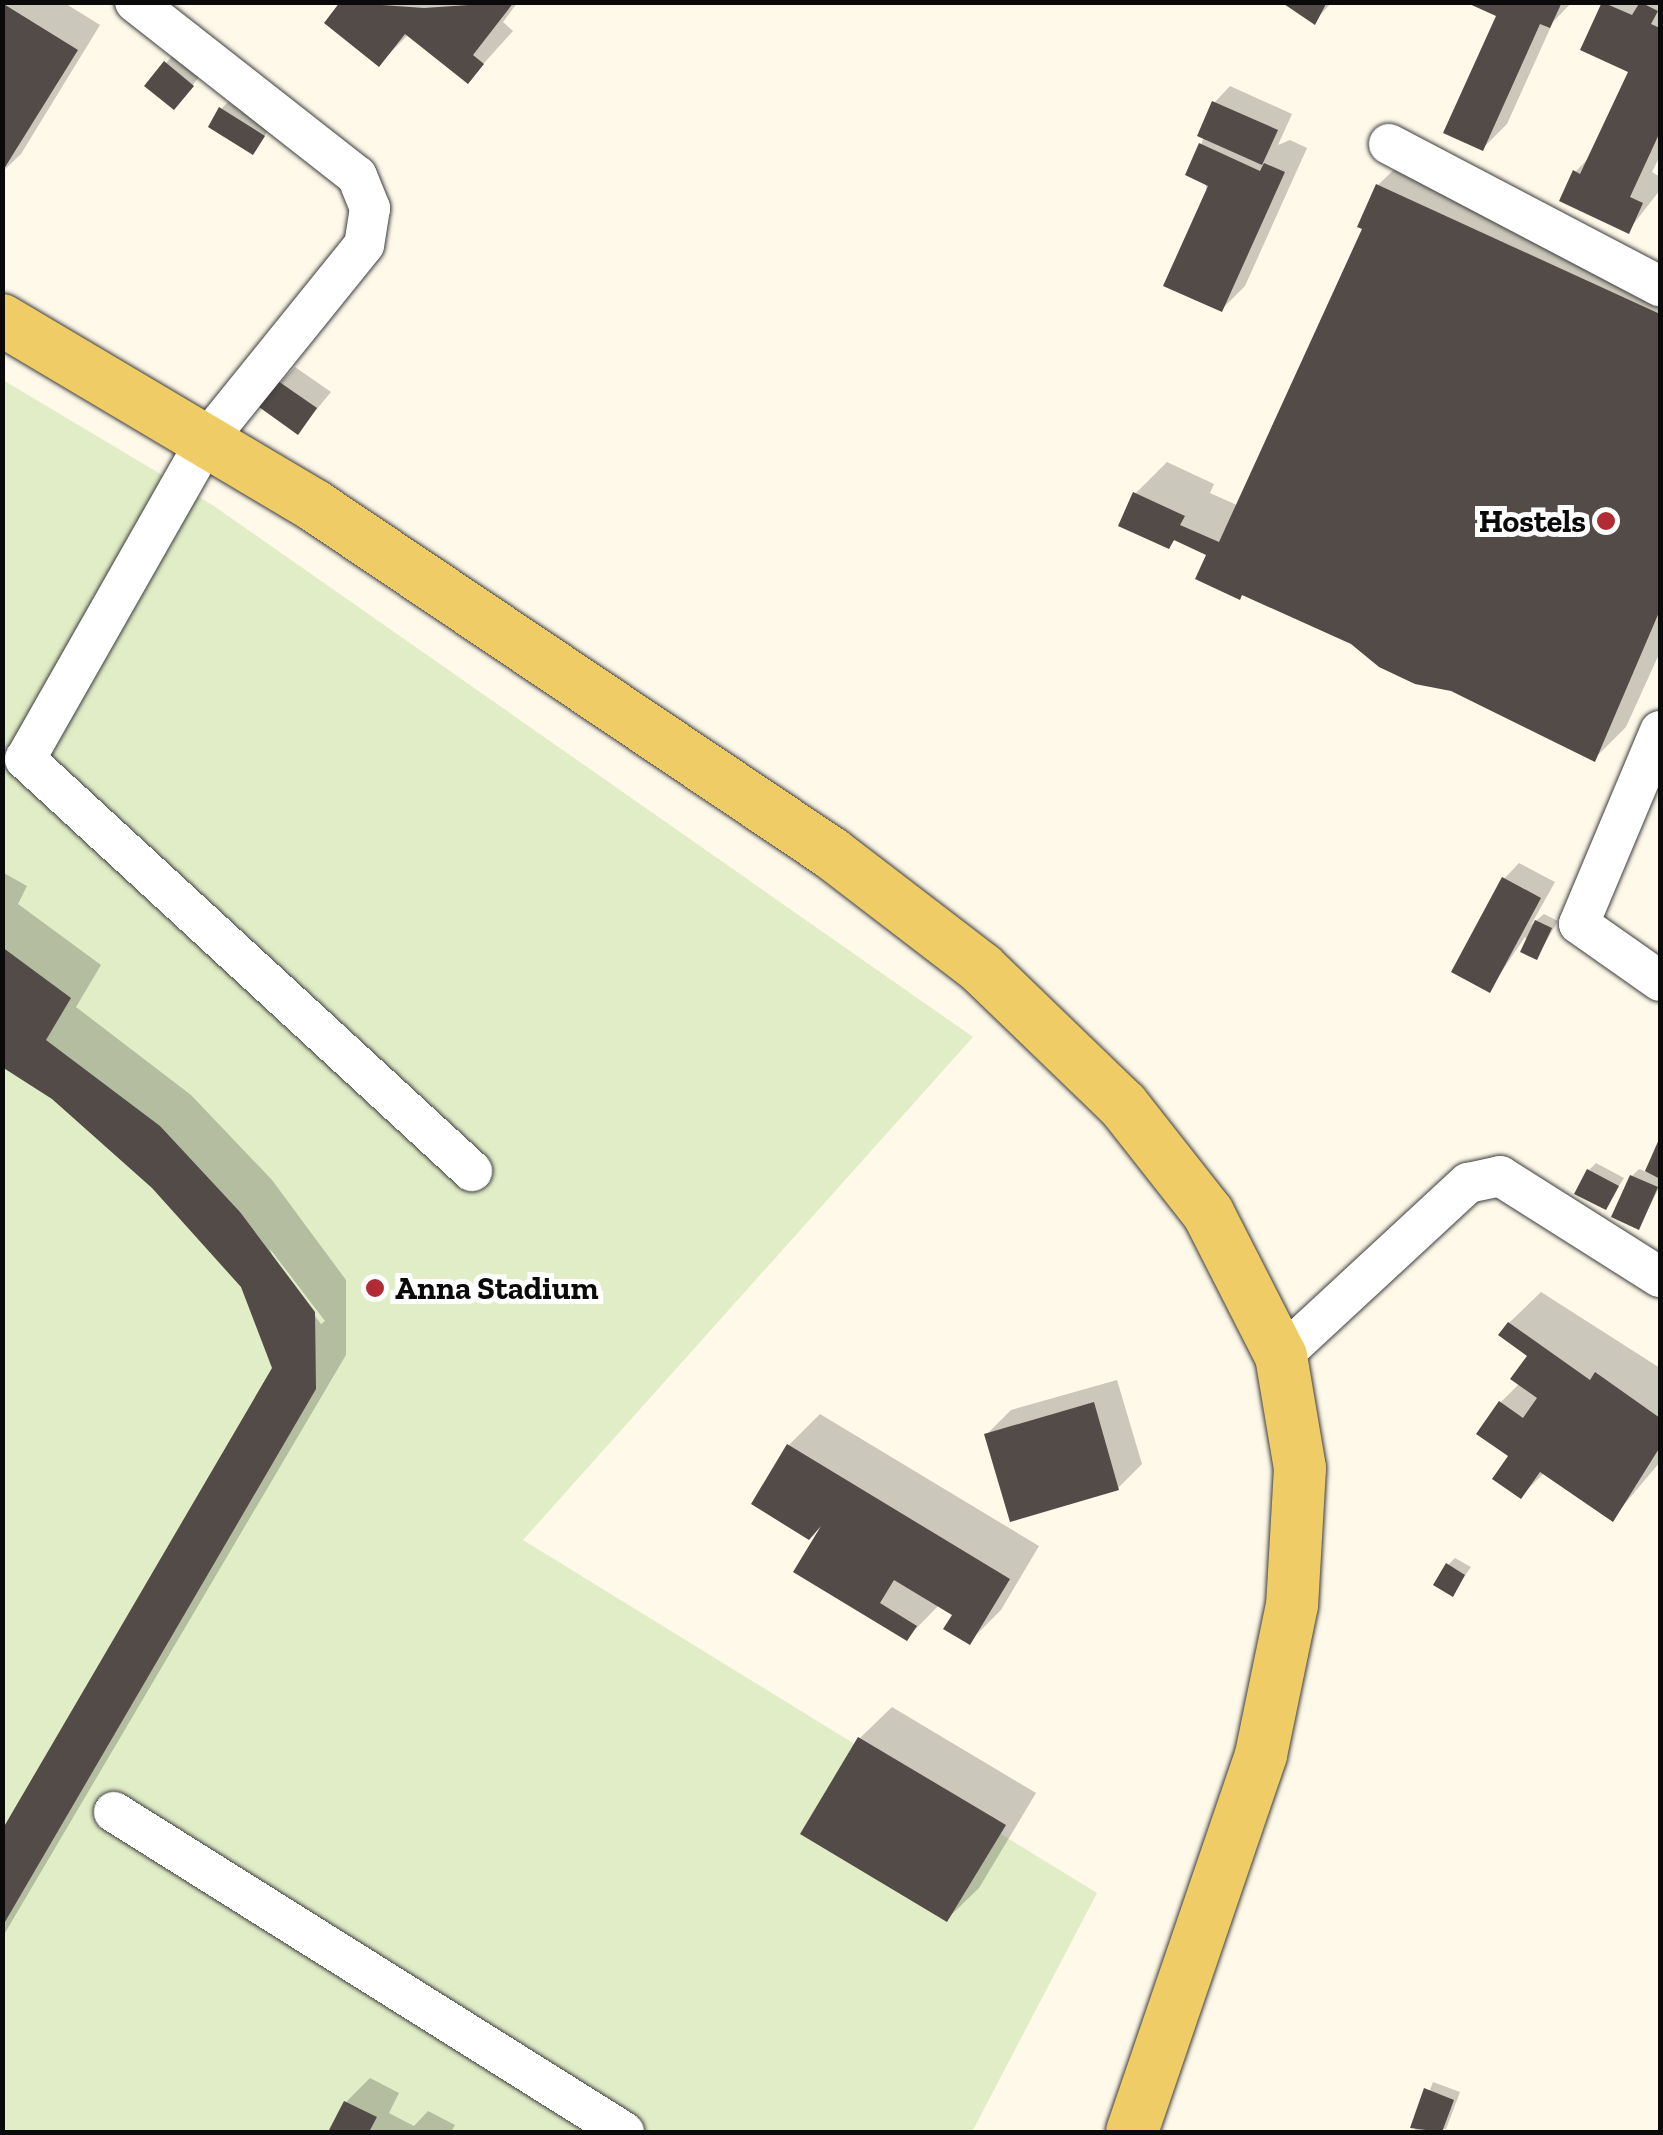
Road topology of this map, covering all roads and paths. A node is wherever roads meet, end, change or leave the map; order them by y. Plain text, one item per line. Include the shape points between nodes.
1 (135, 2) edge
2 (1388, 144) dead end
3 (1660, 286) edge
4 (2, 320) edge
5 (206, 441) junction
6 (1660, 731) edge
7 (14, 757) edge
8 (1660, 981) edge
9 (472, 1171) dead end
10 (1660, 1276) edge
11 (1280, 1356) junction
12 (114, 1812) dead end
13 (624, 2132) edge
14 (1132, 2132) edge

1 - 5 street via 356,176 370,208 364,245
2 - 3 street
4 - 5 main road
5 - 7 street
5 - 11 main road via 315,506 831,854 982,969 1123,1105 1208,1213
6 - 8 street via 1579,924
7 - 9 street
10 - 11 street via 1500,1176 1468,1183
11 - 14 main road via 1300,1468 1292,1606 1261,1756
12 - 13 street

